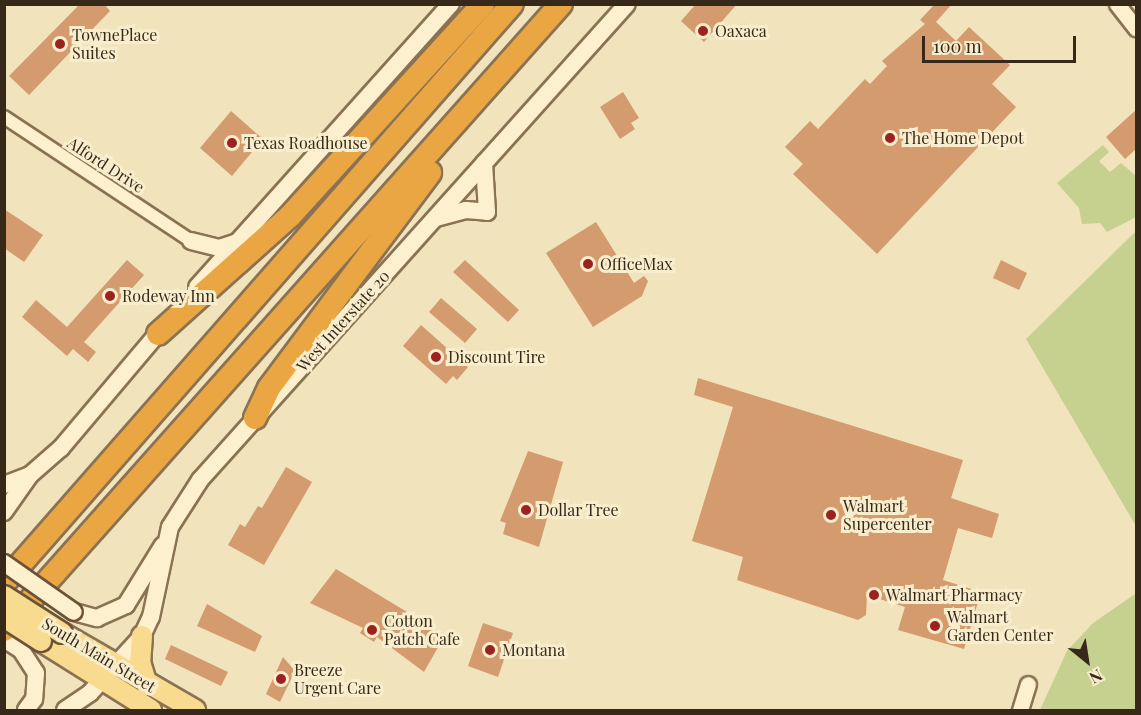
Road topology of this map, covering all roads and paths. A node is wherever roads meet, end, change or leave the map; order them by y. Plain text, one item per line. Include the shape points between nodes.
1 (451, 4) edge
2 (483, 4) edge
3 (512, 4) edge
4 (561, 4) edge
5 (627, 4) edge
6 (1117, 4) edge
7 (1137, 28) edge
8 (512, 60) junction
9 (4, 117) edge
10 (484, 163) junction
11 (435, 218) junction
12 (191, 241) junction
13 (238, 241) junction
14 (205, 279) junction
15 (158, 334) junction
16 (255, 418) junction
17 (30, 475) junction
18 (4, 485) edge
19 (7, 510) edge
20 (164, 544) junction
21 (4, 563) edge
22 (4, 583) edge
23 (4, 596) edge
24 (4, 617) edge
25 (4, 630) edge
26 (142, 636) junction
27 (4, 639) edge
28 (55, 640) junction
29 (108, 674) junction
30 (1029, 684) dead end
31 (147, 685) junction
32 (144, 710) edge
33 (26, 711) edge
34 (65, 711) edge
35 (195, 711) edge
36 (1020, 711) edge

1 - 13 main road
2 - 15 highway via 290,216
3 - 22 highway
4 - 8 highway
5 - 10 main road, West Interstate 20
6 - 7 street
8 - 16 highway via 503,84 355,271 269,388
8 - 25 highway
9 - 12 street, Alford Drive
10 - 11 main road, West Interstate 20
10 - 11 main road via 488,212 466,210
11 - 16 main road, West Interstate 20
12 - 13 main road via 219,248
12 - 14 main road via 206,261
13 - 14 main road
14 - 15 main road
15 - 17 main road via 61,448
16 - 20 main road, West Interstate 20 via 184,502
17 - 18 main road
17 - 19 main road
20 - 21 main road, bridge via 121,609 97,618 74,612
20 - 26 main road, West Interstate 20 via 151,617
23 - 28 main road, South Main Street, bridge
24 - 28 main road, South Main Street, bridge
26 - 29 main road, West Interstate 20
26 - 31 main road via 140,662
27 - 33 main road via 21,650 34,669 34,699
28 - 29 main road, South Main Street
29 - 31 main road, South Main Street
29 - 32 main road, South Main Street
29 - 34 main road, West Interstate 20
30 - 36 street
31 - 35 main road, South Main Street

